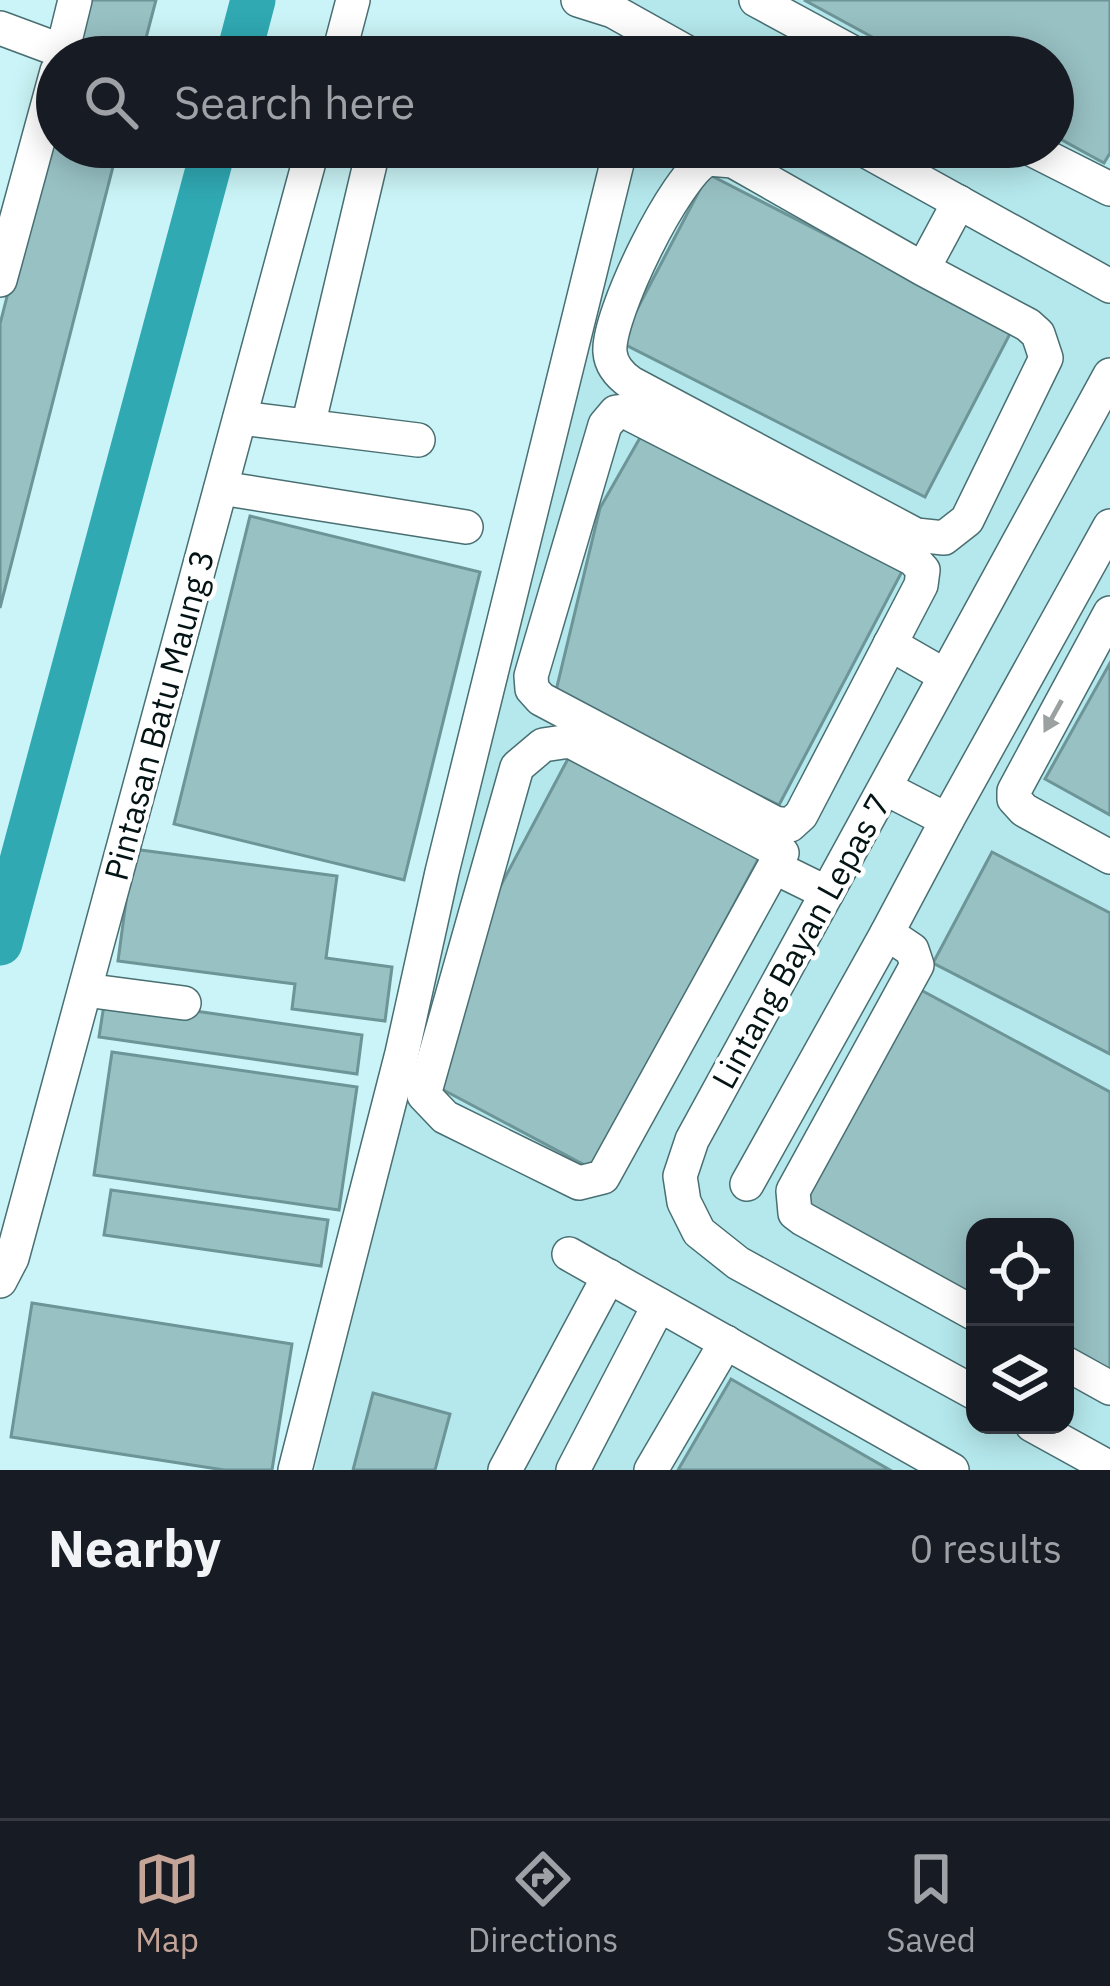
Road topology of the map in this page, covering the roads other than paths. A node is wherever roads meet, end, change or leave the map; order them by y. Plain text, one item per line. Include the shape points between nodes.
1 (75, 0) edge
2 (353, 0) edge
3 (578, 0) edge
4 (757, 0) edge
5 (630, 20) edge
6 (0, 28) edge
7 (66, 36) edge
8 (344, 36) edge
9 (658, 36) edge
10 (823, 36) edge
11 (36, 47) edge
12 (36, 148) edge
13 (308, 168) edge
14 (369, 168) edge
15 (616, 168) edge
16 (696, 168) edge
17 (745, 168) edge
18 (897, 168) edge
19 (1068, 168) edge
20 (1110, 189) edge
21 (958, 202) junction
22 (923, 269) junction
23 (0, 280) edge
24 (1110, 286) edge
25 (1110, 375) edge
26 (240, 418) junction
27 (308, 426) junction
28 (418, 440) dead end
29 (221, 488) junction
30 (1110, 526) edge
31 (466, 527) dead end
32 (1100, 566) edge
33 (1110, 613) edge
34 (890, 644) junction
35 (944, 675) junction
36 (885, 788) junction
37 (946, 820) junction
38 (1110, 857) edge
39 (774, 867) junction
40 (827, 893) junction
41 (887, 933) junction
42 (85, 990) junction
43 (184, 1003) dead end
44 (747, 1184) dead end
45 (569, 1254) dead end
46 (609, 1276) junction
47 (0, 1281) edge
48 (659, 1305) junction
49 (966, 1309) edge
50 (725, 1342) junction
51 (1074, 1369) edge
52 (1110, 1388) edge
53 (966, 1389) edge
54 (1048, 1434) edge
55 (1110, 1468) edge
56 (295, 1470) edge
57 (505, 1470) edge
58 (573, 1470) edge
59 (651, 1470) edge
60 (952, 1470) edge

1 - 7 street
2 - 8 street
3 - 5 street
4 - 10 street
5 - 9 street
6 - 11 street
12 - 23 street
13 - 26 street, Pintasan Batu Maung 3
14 - 27 street
15 - 56 street
16 - 22 street via 635,268 610,352 621,376 916,536 944,538 967,520 1046,358 1028,325
17 - 22 street
18 - 21 street
19 - 20 street
21 - 22 street
21 - 24 street
25 - 35 street, Lintang Bayan Lepas 7
26 - 27 street
26 - 29 street, Pintasan Batu Maung 3
27 - 28 street
29 - 31 street
29 - 42 street, Pintasan Batu Maung 3
30 - 32 street
32 - 37 street
33 -> 38 street via 1014,791 1024,810
34 - 34 street via 921,585 919,564 624,411 605,425 531,682 541,699 790,825
34 - 35 street
35 - 36 street, Lintang Bayan Lepas 7
36 - 37 street
36 - 40 street, Lintang Bayan Lepas 7
37 - 41 street
39 - 39 street via 782,853 570,741 544,745 517,767 424,1095 445,1117 579,1183 603,1177
39 - 40 street
40 - 53 street, Lintang Bayan Lepas 7 via 692,1140 680,1175 684,1202 699,1232 738,1263
41 - 44 street
41 - 49 street via 912,950 915,974 791,1201 802,1219
42 - 43 street
42 - 47 street, Pintasan Batu Maung 3
45 - 46 street
46 - 48 street
46 - 57 street
48 - 50 street
48 - 58 street
50 - 59 street
50 - 60 street
51 - 52 street
54 - 55 street

